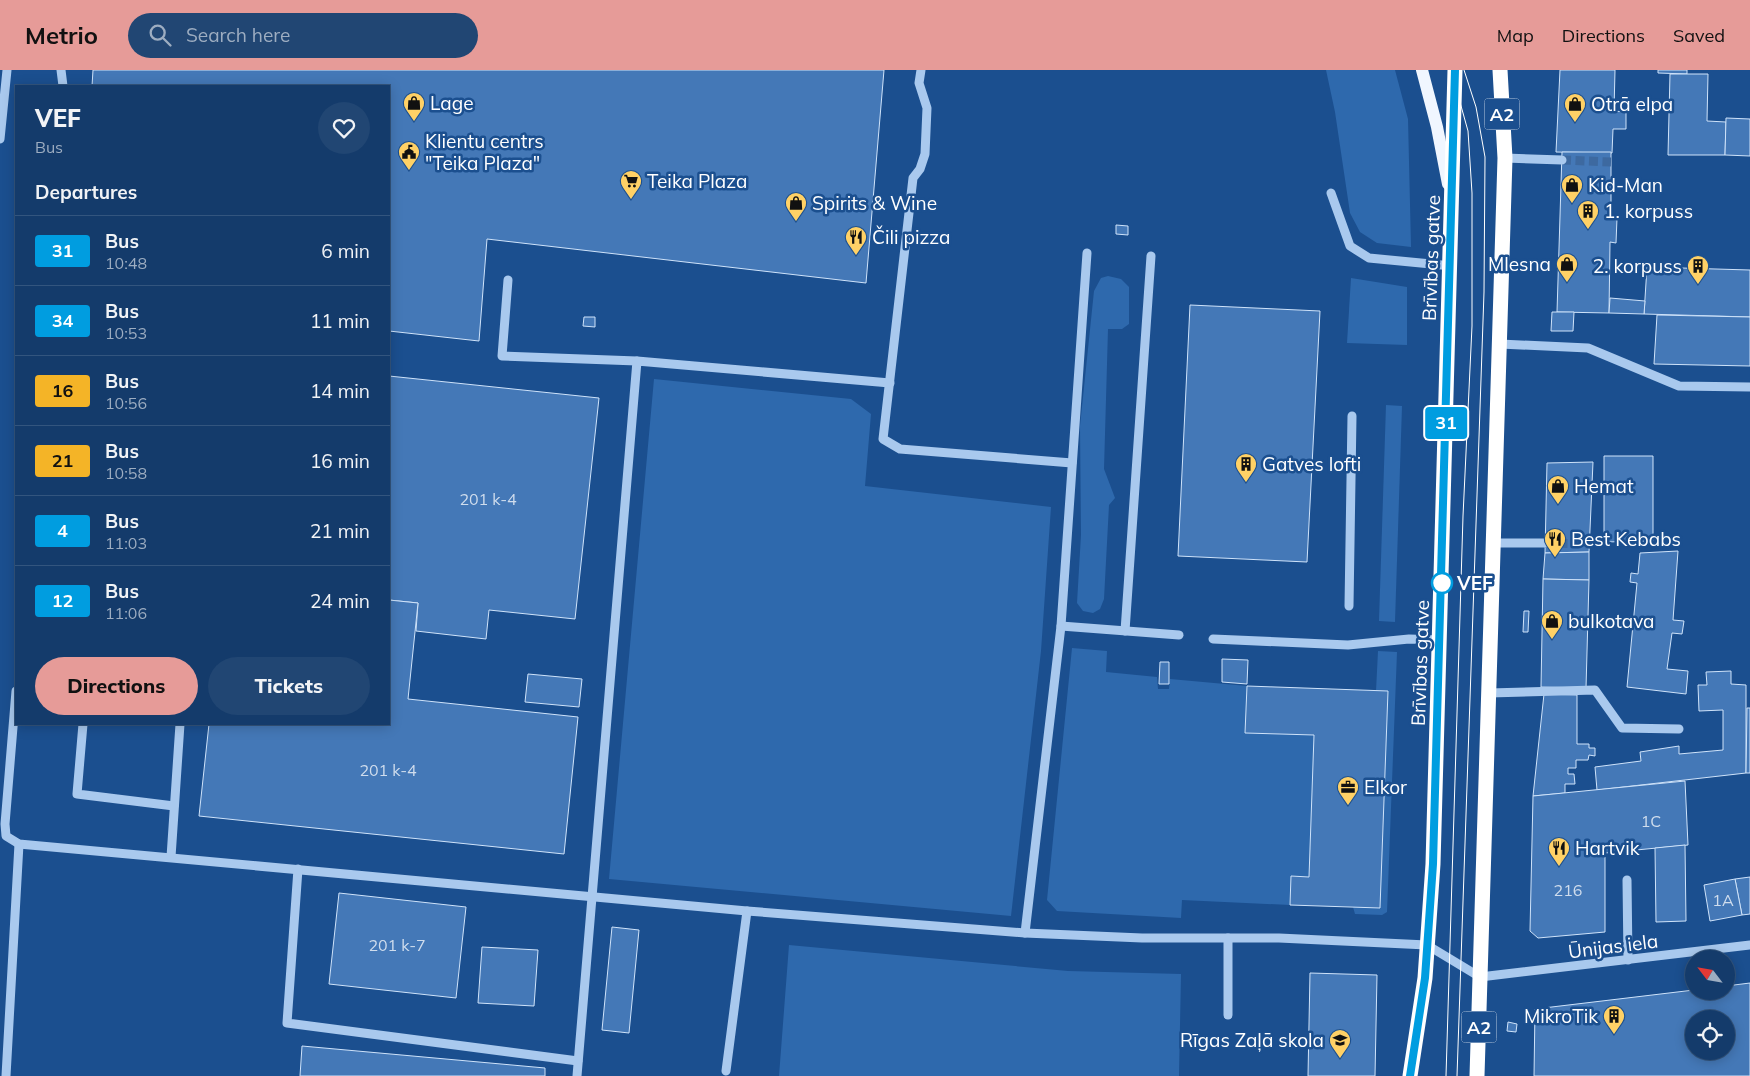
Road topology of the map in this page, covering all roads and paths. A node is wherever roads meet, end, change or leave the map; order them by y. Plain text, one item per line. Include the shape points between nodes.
1 (7, 70) edge
2 (61, 70) edge
3 (921, 70) edge
4 (1422, 70) edge
5 (1455, 70) edge
6 (1500, 70) edge
7 (63, 85) edge
8 (0, 139) edge
9 (1505, 158) junction
10 (1562, 160) tunnel mouth
11 (1331, 193) dead end
12 (1453, 210) junction
13 (1087, 253) dead end
14 (1151, 256) dead end
15 (1452, 266) junction
16 (508, 280) dead end
17 (1500, 344) junction
18 (637, 361) junction
19 (890, 383) junction
20 (1750, 387) edge
21 (1352, 416) dead end
22 (1072, 463) junction
23 (1494, 543) junction
24 (1545, 543) tunnel mouth
25 (1349, 606) dead end
26 (1061, 626) junction
27 (1125, 630) junction
28 (1179, 634) dead end
29 (1213, 639) dead end
30 (1441, 640) junction
31 (1490, 693) junction
32 (15, 702) edge
33 (83, 725) edge
34 (180, 725) edge
35 (1679, 729) dead end
36 (174, 806) junction
37 (19, 844) junction
38 (171, 857) junction
39 (298, 869) junction
40 (1627, 880) dead end
41 (592, 896) junction
42 (747, 910) junction
43 (1025, 933) junction
44 (1228, 938) junction
45 (1427, 945) junction
46 (1750, 945) edge
47 (1628, 960) junction
48 (1480, 977) junction
49 (1228, 1015) dead end
50 (578, 1061) junction
51 (726, 1071) dead end
52 (6, 1076) edge
53 (577, 1076) edge
54 (1410, 1076) edge
55 (1477, 1076) edge

1 - 8 street
2 - 7 street
3 - 19 street via 919,83 928,108 925,154 913,178
4 - 12 main road
5 - 12 highway, Brīvības gatve
6 - 9 highway, A2
9 - 10 street
9 - 17 highway, A2
11 - 15 street via 1350,246 1369,258
12 - 15 highway, Brīvības gatve
13 - 22 street
14 - 27 street
15 - 30 highway, Brīvības gatve
16 - 18 street via 502,356
17 - 20 street via 1588,348 1679,386
17 - 23 highway, A2
18 - 19 street
18 - 41 street
19 - 22 street via 883,440 900,449
21 - 25 street
22 - 26 street
23 - 24 street
23 - 31 highway, A2
26 - 27 street
26 - 43 street
27 - 28 street
29 - 30 street via 1348,645 1409,639
30 - 45 highway, Brīvības gatve
31 - 35 street via 1595,690 1622,728
31 - 48 highway, A2
32 - 37 street via 4,824 6,836
33 - 36 street via 77,794
34 - 36 street
36 - 38 street
37 - 38 street
37 - 52 street
38 - 39 street
39 - 41 street
39 - 50 street via 286,1023
40 - 47 street
41 - 42 street
41 - 50 street
42 - 43 street
42 - 51 street
43 - 44 street
44 - 45 street
44 - 49 street
45 - 48 street
45 - 54 highway, Brīvības gatve
46 - 47 street, Ūnijas iela
47 - 48 street, Ūnijas iela
48 - 55 highway, A2
50 - 53 street

